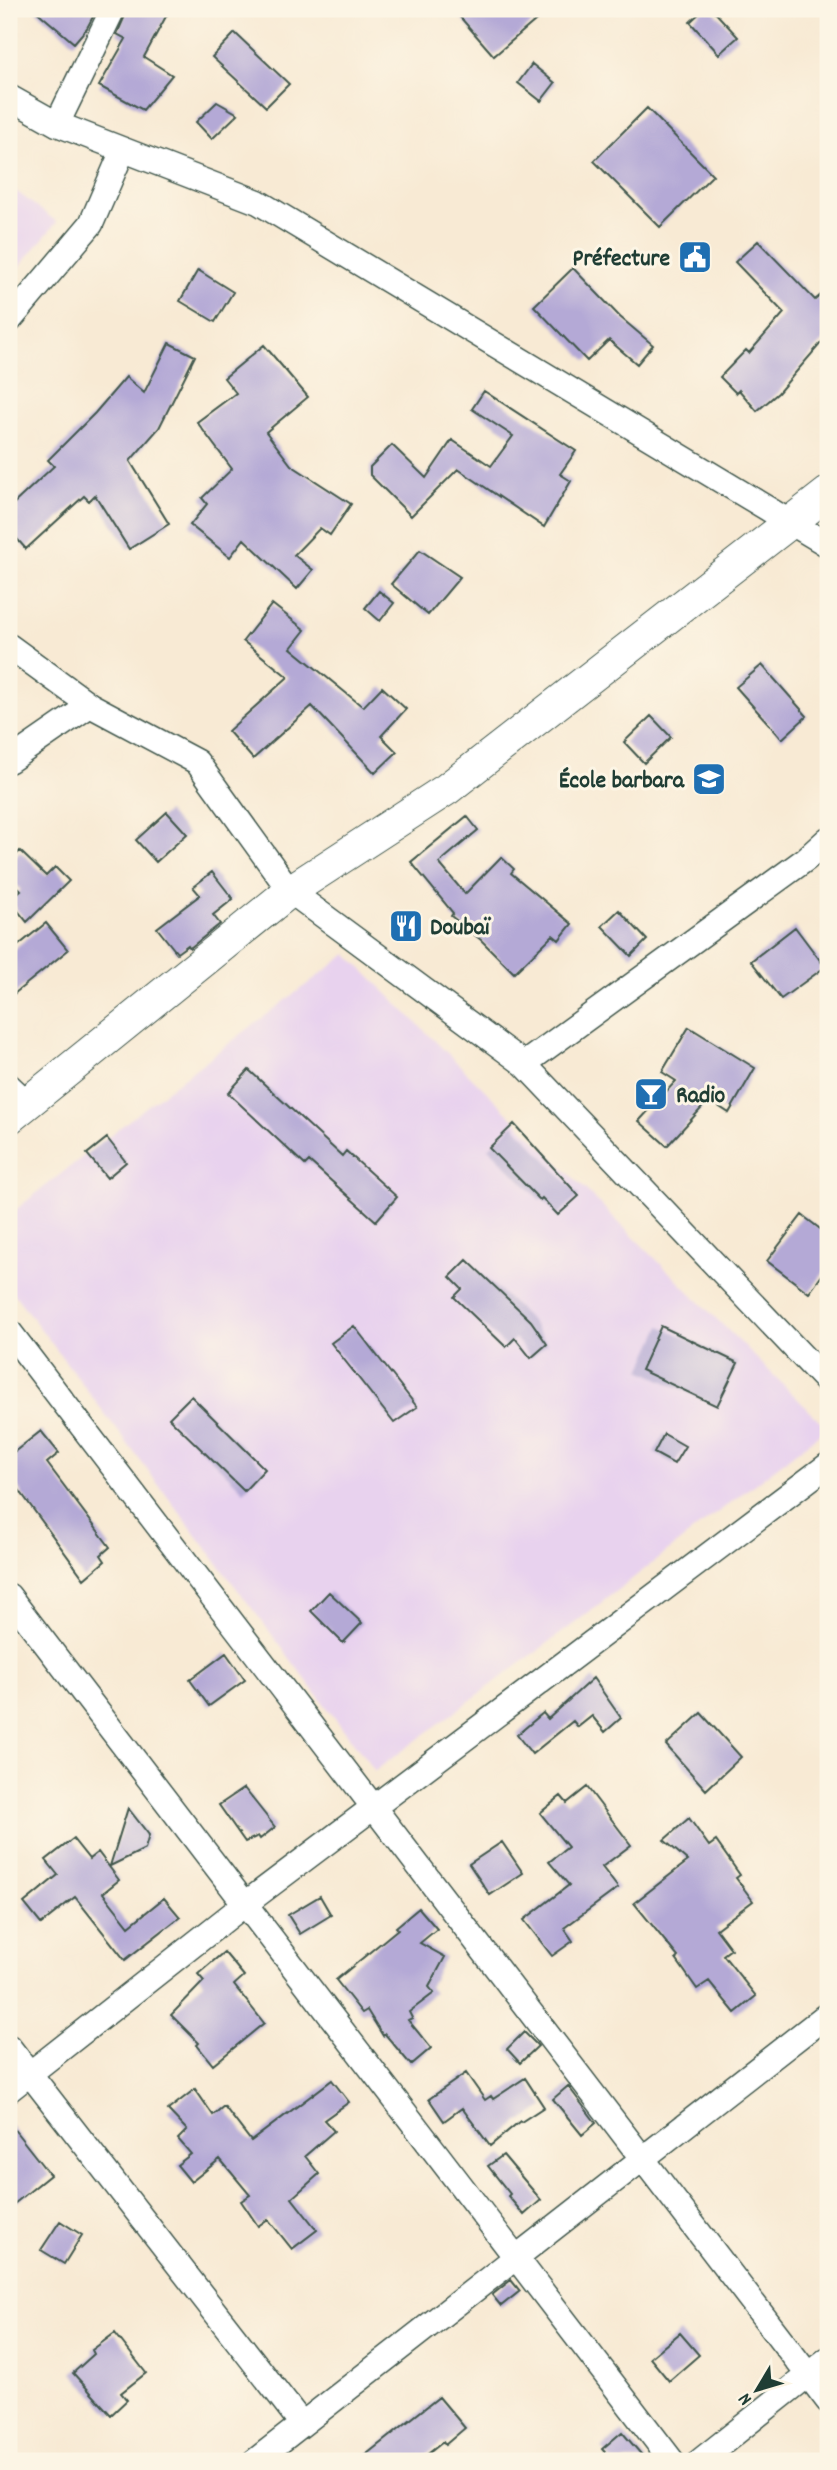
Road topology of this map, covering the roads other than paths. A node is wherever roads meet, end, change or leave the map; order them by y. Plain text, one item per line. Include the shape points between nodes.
1 (113, 9) edge
2 (9, 97) edge
3 (57, 124) junction
4 (123, 150) junction
5 (9, 321) edge
6 (828, 493) edge
7 (789, 521) junction
8 (828, 545) edge
9 (9, 646) edge
10 (90, 705) junction
11 (9, 761) edge
12 (828, 839) edge
13 (290, 891) junction
14 (524, 1064) junction
15 (15, 1103) edge
16 (9, 1331) edge
17 (828, 1383) edge
18 (828, 1465) edge
19 (9, 1596) edge
20 (374, 1807) junction
21 (245, 1904) junction
22 (828, 2014) edge
23 (9, 2047) edge
24 (29, 2074) junction
25 (9, 2090) edge
26 (643, 2159) junction
27 (517, 2258) junction
28 (828, 2359) edge
29 (808, 2375) junction
30 (828, 2401) edge
31 (302, 2424) junction
32 (255, 2461) edge
33 (672, 2461) edge
34 (700, 2461) edge

1 - 3 street
2 - 3 street
3 - 4 street
4 - 5 street via 91,224
4 - 7 street via 257,202
6 - 7 street
7 - 8 street
7 - 13 street via 447,789
9 - 10 street
10 - 11 street
10 - 13 street via 197,762
12 - 14 street
13 - 14 street
13 - 15 street
14 - 17 street
16 - 20 street
18 - 20 street
19 - 21 street
20 - 21 street
20 - 26 street
21 - 24 street
21 - 27 street
22 - 26 street
23 - 24 street
24 - 25 street
24 - 31 street
26 - 27 street
26 - 29 street
27 - 31 street
27 - 33 street
28 - 29 street
29 - 30 street
29 - 34 street
31 - 32 street

